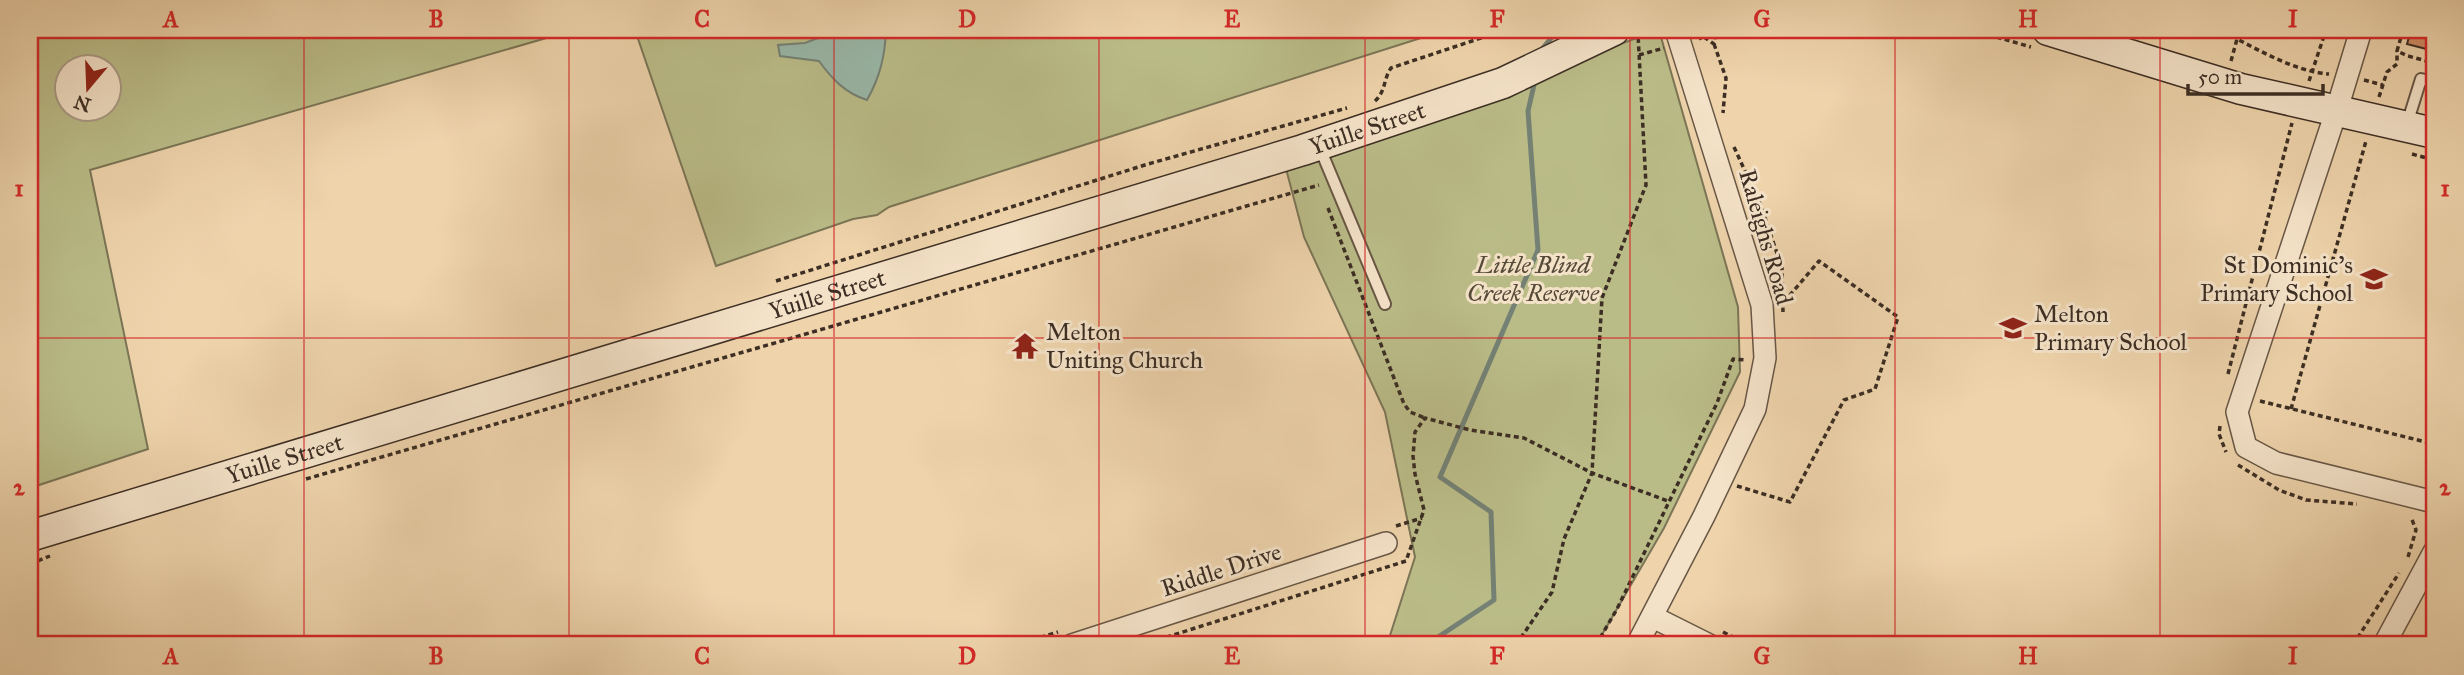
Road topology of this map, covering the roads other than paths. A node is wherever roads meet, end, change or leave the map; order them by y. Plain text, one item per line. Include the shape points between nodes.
1 (1614, 30) edge
2 (1676, 30) edge
3 (2048, 30) edge
4 (2361, 30) edge
5 (2434, 82) edge
6 (2337, 109) junction
7 (2420, 130) edge
8 (1319, 146) junction
9 (1385, 304) dead end
10 (2434, 502) edge
11 (30, 536) edge
12 (1387, 543) dead end
13 (2434, 552) edge
14 (1653, 617) junction
15 (1115, 639) edge
16 (1072, 645) edge
17 (1637, 645) edge
18 (1709, 645) edge
19 (2384, 645) edge

1 - 8 street, Yuille Street via 1503,83
2 - 14 street, Raleighs Road via 1762,305 1765,358 1755,409
3 - 6 street via 2224,84
4 - 6 street
5 - 7 lane via 2421,79
6 - 7 street
6 - 10 street via 2237,412 2246,447 2276,463
8 - 9 lane
8 - 11 street, Yuille Street
12 - 15 street, Riddle Drive
13 - 19 street
14 - 17 street, Raleighs Road
14 - 18 street
15 - 16 street, Riddle Drive

